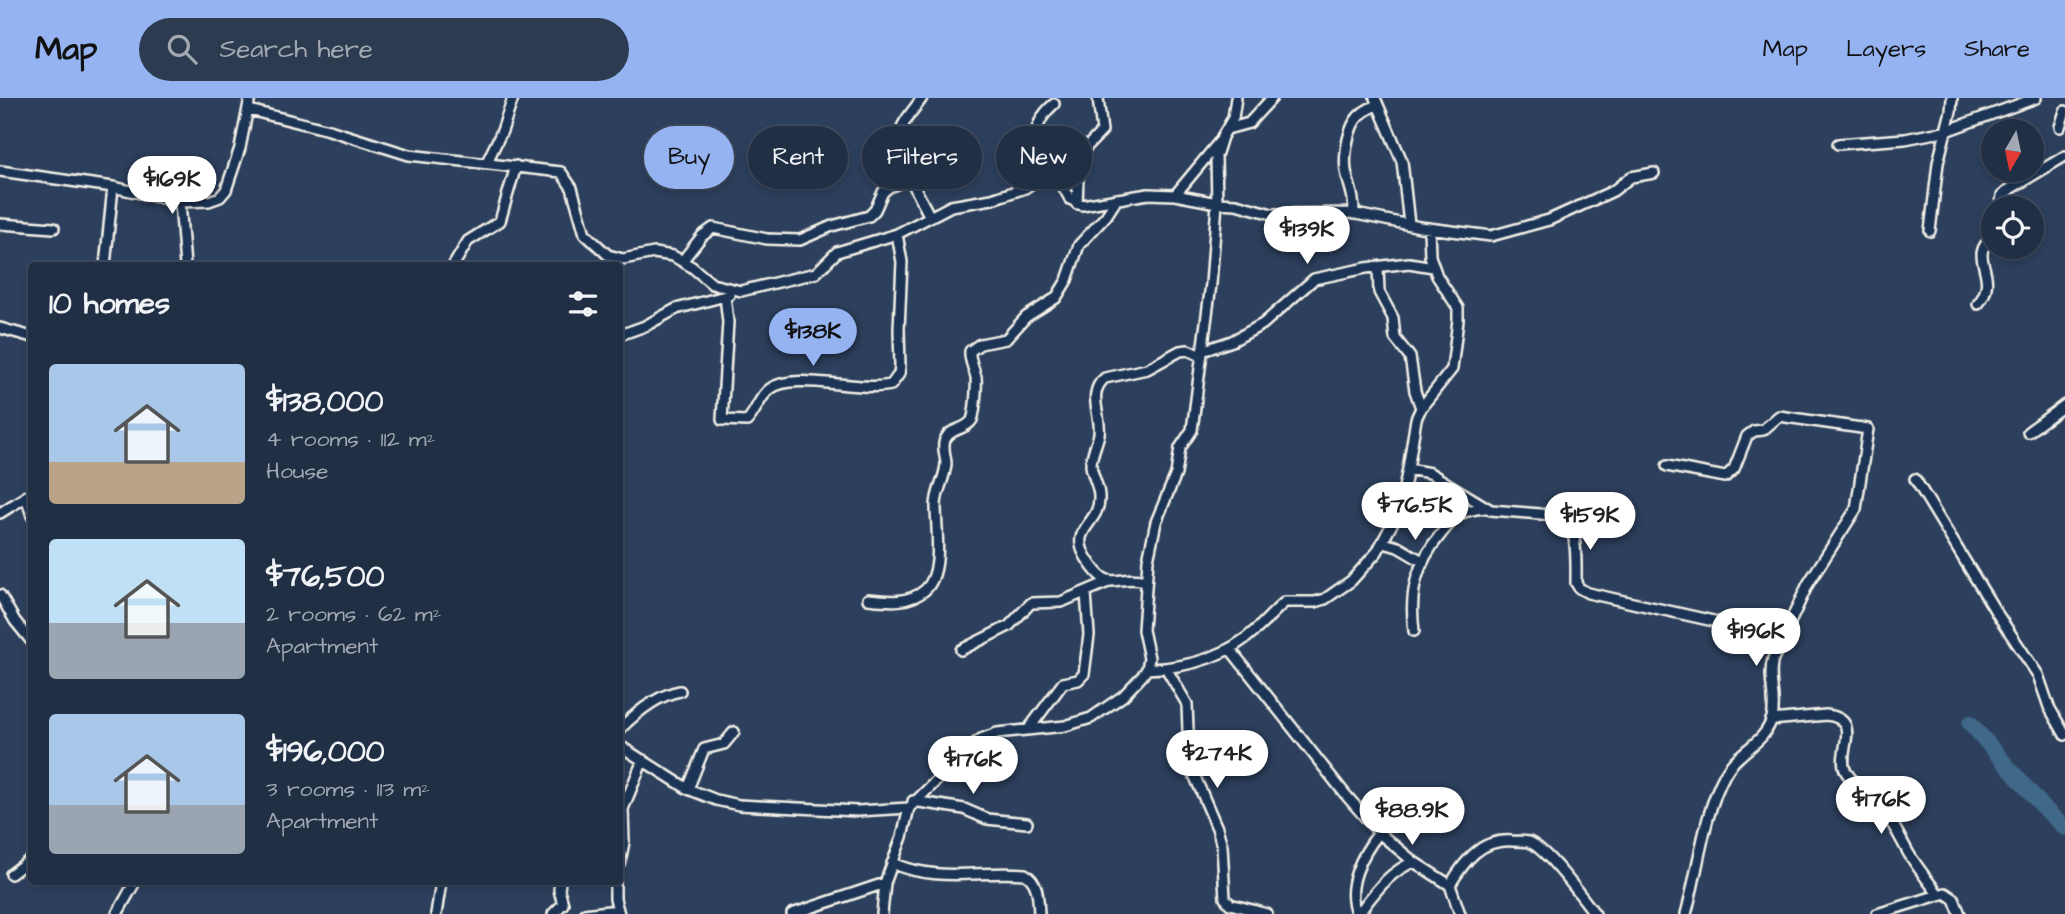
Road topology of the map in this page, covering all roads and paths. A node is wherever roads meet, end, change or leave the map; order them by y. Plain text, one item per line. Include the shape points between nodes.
1 (250, 98) edge
2 (513, 98) edge
3 (922, 98) edge
4 (1098, 98) edge
5 (1236, 98) edge
6 (1272, 98) edge
7 (1952, 98) edge
8 (2036, 98) edge
9 (1376, 101) edge
10 (1054, 104) dead end
11 (249, 110) junction
12 (2065, 111) edge
13 (903, 126) edge
14 (1038, 126) edge
15 (2060, 127) dead end
16 (1227, 129) junction
17 (1946, 131) junction
18 (1220, 141) junction
19 (1838, 144) dead end
20 (2065, 156) edge
21 (487, 162) junction
22 (516, 166) junction
23 (0, 171) edge
24 (1654, 173) dead end
25 (113, 187) junction
26 (887, 189) edge
27 (916, 189) edge
28 (1022, 189) edge
29 (1064, 189) edge
30 (1175, 195) junction
31 (2002, 196) edge
32 (1117, 199) junction
33 (180, 202) junction
34 (1217, 203) junction
35 (1077, 204) junction
36 (1354, 214) junction
37 (930, 217) junction
38 (0, 224) edge
39 (1409, 225) junction
40 (54, 228) dead end
41 (1429, 228) junction
42 (1930, 231) dead end
43 (897, 234) junction
44 (1982, 259) edge
45 (683, 260) junction
46 (105, 262) edge
47 (185, 262) edge
48 (455, 262) edge
49 (1378, 267) junction
50 (1433, 267) junction
51 (741, 291) junction
52 (725, 296) junction
53 (1978, 304) dead end
54 (0, 328) edge
55 (623, 334) edge
56 (28, 336) edge
57 (1202, 354) junction
58 (2065, 405) edge
59 (1421, 408) junction
60 (2028, 432) dead end
61 (1667, 466) dead end
62 (1408, 469) junction
63 (1915, 479) dead end
64 (28, 496) edge
65 (1487, 509) junction
66 (0, 513) edge
67 (1384, 543) junction
68 (1422, 561) junction
69 (1146, 581) junction
70 (1108, 582) junction
71 (1086, 593) junction
72 (0, 595) edge
73 (868, 599) dead end
74 (1414, 631) dead end
75 (1785, 636) junction
76 (28, 637) edge
77 (1230, 649) junction
78 (961, 650) dead end
79 (1147, 668) junction
80 (1166, 668) junction
81 (680, 691) dead end
82 (1772, 720) junction
83 (623, 727) edge
84 (1028, 730) junction
85 (734, 732) dead end
86 (2065, 735) edge
87 (623, 748) edge
88 (643, 760) junction
89 (688, 789) junction
90 (911, 805) junction
91 (623, 806) edge
92 (1027, 822) dead end
93 (1378, 832) junction
94 (28, 861) edge
95 (1414, 862) junction
96 (892, 863) junction
97 (10, 874) dead end
98 (885, 883) junction
99 (133, 885) edge
100 (440, 885) edge
101 (560, 885) edge
102 (615, 885) edge
103 (1450, 885) junction
104 (1938, 894) junction
105 (618, 912) edge
106 (117, 914) edge
107 (436, 914) edge
108 (553, 914) edge
109 (584, 914) edge
110 (792, 914) edge
111 (882, 914) edge
112 (1039, 914) edge
113 (1266, 914) edge
114 (1358, 914) edge
115 (1460, 914) edge
116 (1595, 914) edge
117 (1686, 914) edge
118 (1877, 914) edge
119 (1960, 914) edge

1 - 11 street
2 - 21 street
3 - 13 street
4 - 35 street via 1101,134 1079,155
5 - 16 street
6 - 16 street via 1249,123
7 - 17 street
8 - 17 street
9 - 36 street via 1351,130 1346,165
9 - 39 street via 1402,161
10 - 14 street
11 - 21 street via 409,155
11 - 33 street via 224,194 209,201
12 - 15 street
16 - 18 street
17 - 19 street
17 - 42 street
18 - 30 street
18 - 34 street
20 - 31 street
21 - 22 street
22 - 45 street via 565,176 585,234 608,255 623,259 661,253
22 - 48 street via 499,221 468,241
23 - 25 street
24 - 41 street via 1631,177 1604,195 1511,232 1486,236
25 - 33 street
25 - 46 street
26 - 45 street via 872,214 806,239 755,238 713,228
27 - 37 street
28 - 37 street via 959,203
29 - 35 street
30 - 32 street
30 - 34 street
32 - 35 street
32 - 73 street via 1079,245 1056,298 1026,317 1006,339 970,351 977,381 973,416 968,425 944,440 946,468 936,502 936,569 924,590 898,601
33 - 47 street
34 - 36 street via 1281,215
34 - 57 street
36 - 39 street
37 - 43 street
38 - 40 street
39 - 41 street
41 - 50 street
43 - 51 street via 837,252 816,273
43 - 52 street via 902,262 900,366 891,385 790,381 768,390 747,421 722,420 728,322
44 - 53 street via 1988,285
45 - 51 street via 712,284
49 - 50 street via 1409,263
49 - 57 street via 1314,279 1263,324
49 - 59 street via 1379,292 1393,318 1395,338 1410,357
50 - 59 street via 1458,307 1458,320 1452,369
51 - 52 street
52 - 55 street via 676,309
54 - 56 street
57 - 69 street via 1192,430 1180,448 1173,484 1156,522
57 - 70 street via 1180,351 1147,369 1105,379 1099,386 1095,406 1099,433 1091,466 1099,500 1079,539 1087,559
58 - 60 street
59 - 62 street
61 - 75 street via 1725,477 1734,469 1747,436 1763,430 1779,415 1868,429 1856,509 1808,584
62 - 65 street via 1430,473
62 - 67 street via 1399,510
63 - 86 street via 2038,675
64 - 66 street
65 - 68 street via 1456,516
65 - 75 street via 1568,519 1575,546 1576,583 1588,593
67 - 68 street
67 - 77 street via 1333,595 1315,601 1285,601
68 - 74 street via 1412,594
69 - 70 street
69 - 79 street via 1143,630
70 - 71 street
71 - 78 street via 1061,602 1031,603 1009,626
71 - 84 street via 1089,635 1084,674 1063,683
72 - 76 street
75 - 82 street via 1771,664
77 - 80 street via 1196,663
77 - 93 street
79 - 80 street
79 - 84 street via 1123,696 1091,718
80 - 113 street via 1187,705 1195,756 1192,770 1219,837 1225,898 1230,904
81 - 83 street via 654,702
82 - 104 street via 1826,715 1845,724 1843,762 1847,773 1886,814
82 - 117 street via 1766,734 1738,757 1724,776
84 - 90 street via 981,739
85 - 89 street via 722,746 704,749
87 - 88 street
88 - 89 street
88 - 91 street
89 - 90 street via 752,807 869,811
90 - 92 street
90 - 96 street
93 - 95 street
93 - 114 street via 1363,855 1354,887 1352,901
94 - 97 street
95 - 103 street
95 - 114 street via 1384,882
96 - 98 street
96 - 112 street via 918,873 1025,874 1035,885
98 - 110 street
98 - 111 street
99 - 106 street
100 - 107 street
101 - 108 street via 563,904
102 - 105 street
103 - 115 street
103 - 116 street via 1473,852 1483,846 1528,842 1544,852
104 - 118 street
104 - 119 street via 1951,896
105 - 109 street

